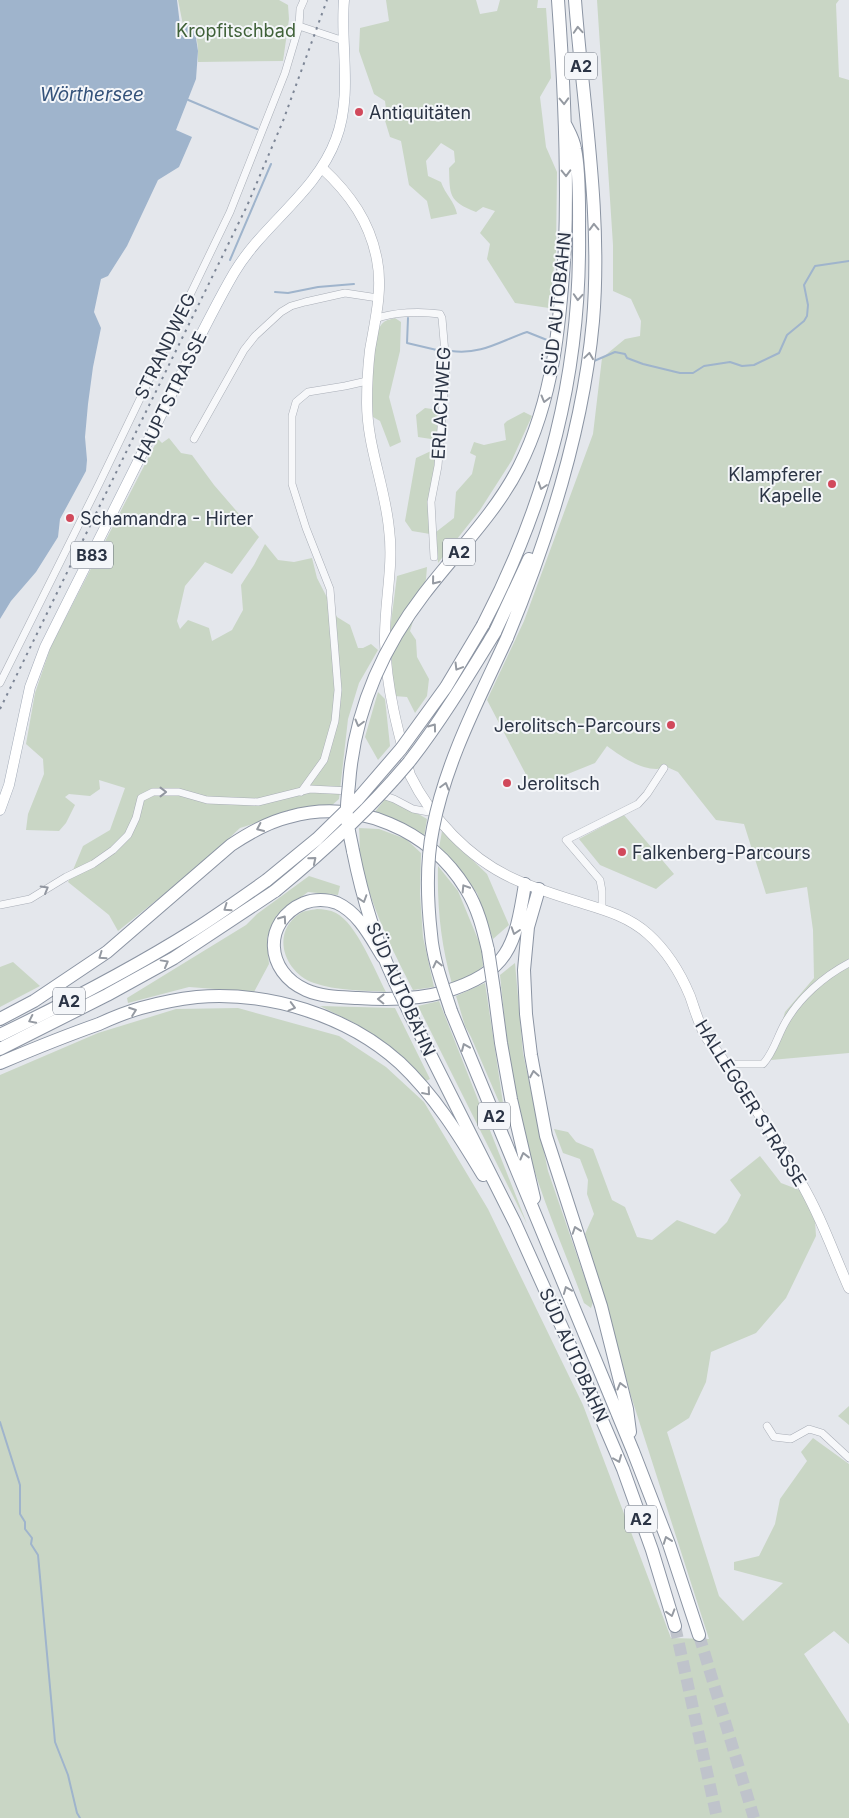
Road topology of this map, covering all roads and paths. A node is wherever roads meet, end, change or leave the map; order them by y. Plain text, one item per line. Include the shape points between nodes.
1 (304, 0) edge
2 (344, 0) edge
3 (558, 0) edge
4 (575, 0) edge
5 (299, 26) junction
6 (344, 41) junction
7 (566, 124) junction
8 (322, 168) junction
9 (378, 298) junction
10 (375, 319) junction
11 (367, 381) junction
12 (194, 438) dead end
13 (546, 532) junction
14 (434, 558) dead end
15 (0, 683) edge
16 (664, 768) dead end
17 (301, 792) junction
18 (0, 810) edge
19 (435, 813) junction
20 (525, 884) junction
21 (539, 889) junction
22 (0, 905) edge
23 (602, 909) junction
24 (383, 957) junction
25 (849, 962) edge
26 (0, 1019) edge
27 (0, 1035) edge
28 (0, 1049) edge
29 (0, 1062) edge
30 (726, 1064) junction
31 (538, 1221) junction
32 (515, 1223) junction
33 (849, 1288) edge
34 (768, 1426) dead end
35 (633, 1451) junction
36 (849, 1458) edge
37 (675, 1626) tunnel mouth
38 (699, 1635) tunnel mouth

1 - 5 street, STRANDWEG
2 - 6 main road, HAUPTSTRASSE / B83
3 -> 7 highway, SÜD AUTOBAHN / A2
13 -> 4 highway, SÜD AUTOBAHN / A2 via 577,422 593,320 595,248 591,173
5 - 6 street
5 - 15 street, STRANDWEG via 279,90 230,212
6 - 8 main road, HAUPTSTRASSE / B83 via 343,112 337,137
7 -> 24 highway, SÜD AUTOBAHN / A2, bridge via 565,247 560,307 553,366 531,442 489,513 407,618 382,660 358,725 350,766 346,816 360,889
7 -> 27 highway, A2, bridge via 575,148 579,285 569,376 556,439 511,569 483,625 446,686 401,749 357,800 266,880 196,929 137,964
8 - 9 main road, HALLEGGER STRASSE via 354,203 368,227 378,262
8 - 18 main road, HAUPTSTRASSE / B83 via 235,271 187,362 45,647 30,687 9,785
9 - 10 main road, HALLEGGER STRASSE
9 - 12 street via 346,293 298,304 281,312 254,336 244,350
10 - 11 main road, HALLEGGER STRASSE
10 - 14 street, ERLACHWEG via 412,313 440,314 442,318 446,365 438,466 431,502
11 - 17 street via 308,392 296,402 292,416 292,484 330,589 338,690 335,721 324,760
11 - 19 main road, HALLEGGER STRASSE via 369,433 387,510 390,543 386,670 410,775
28 -> 13 highway, A2, bridge via 174,958 275,891 316,858 409,762 457,695 495,632 531,554
31 -> 13 highway, SÜD AUTOBAHN / A2, bridge via 451,1011 431,935 428,889 433,828 449,772 521,604
16 - 23 street via 638,804 566,840 600,880
17 - 19 street via 322,789 377,793
22 -> 17 street via 30,899 113,850 128,835 141,798 153,792 179,792 207,800 258,802
19 - 20 main road, HALLEGGER STRASSE via 474,854
20 - 21 main road, HALLEGGER STRASSE
20 -> 24 highway via 514,937 500,962 469,984 430,995 390,1000 331,997 304,989 283,973 278,964 274,945 276,930 282,918 293,908 311,900 337,903 358,920
21 - 23 main road, HALLEGGER STRASSE
35 -> 21 highway via 627,1409 601,1306 546,1136 531,1055 524,970 528,927
23 - 30 main road, HALLEGGER STRASSE via 636,924 667,953 698,1021
24 - 32 highway, SÜD AUTOBAHN / A2, bridge
25 - 30 street via 812,988 795,1007 763,1064
31 -> 26 highway, bridge via 500,1043 488,950 476,909 467,890 445,861 410,833 380,820 351,812 323,811 288,817 253,831 231,845 107,952 34,1001
29 -> 32 highway via 140,1008 196,997 267,1000 311,1012 352,1028 399,1062 436,1102
30 - 33 main road, HALLEGGER STRASSE via 802,1182
35 -> 31 highway, SÜD AUTOBAHN / A2
32 -> 37 highway, SÜD AUTOBAHN / A2 via 622,1469 652,1550
34 - 36 street via 774,1437 791,1439 809,1429 822,1434
38 -> 35 highway, SÜD AUTOBAHN / A2

